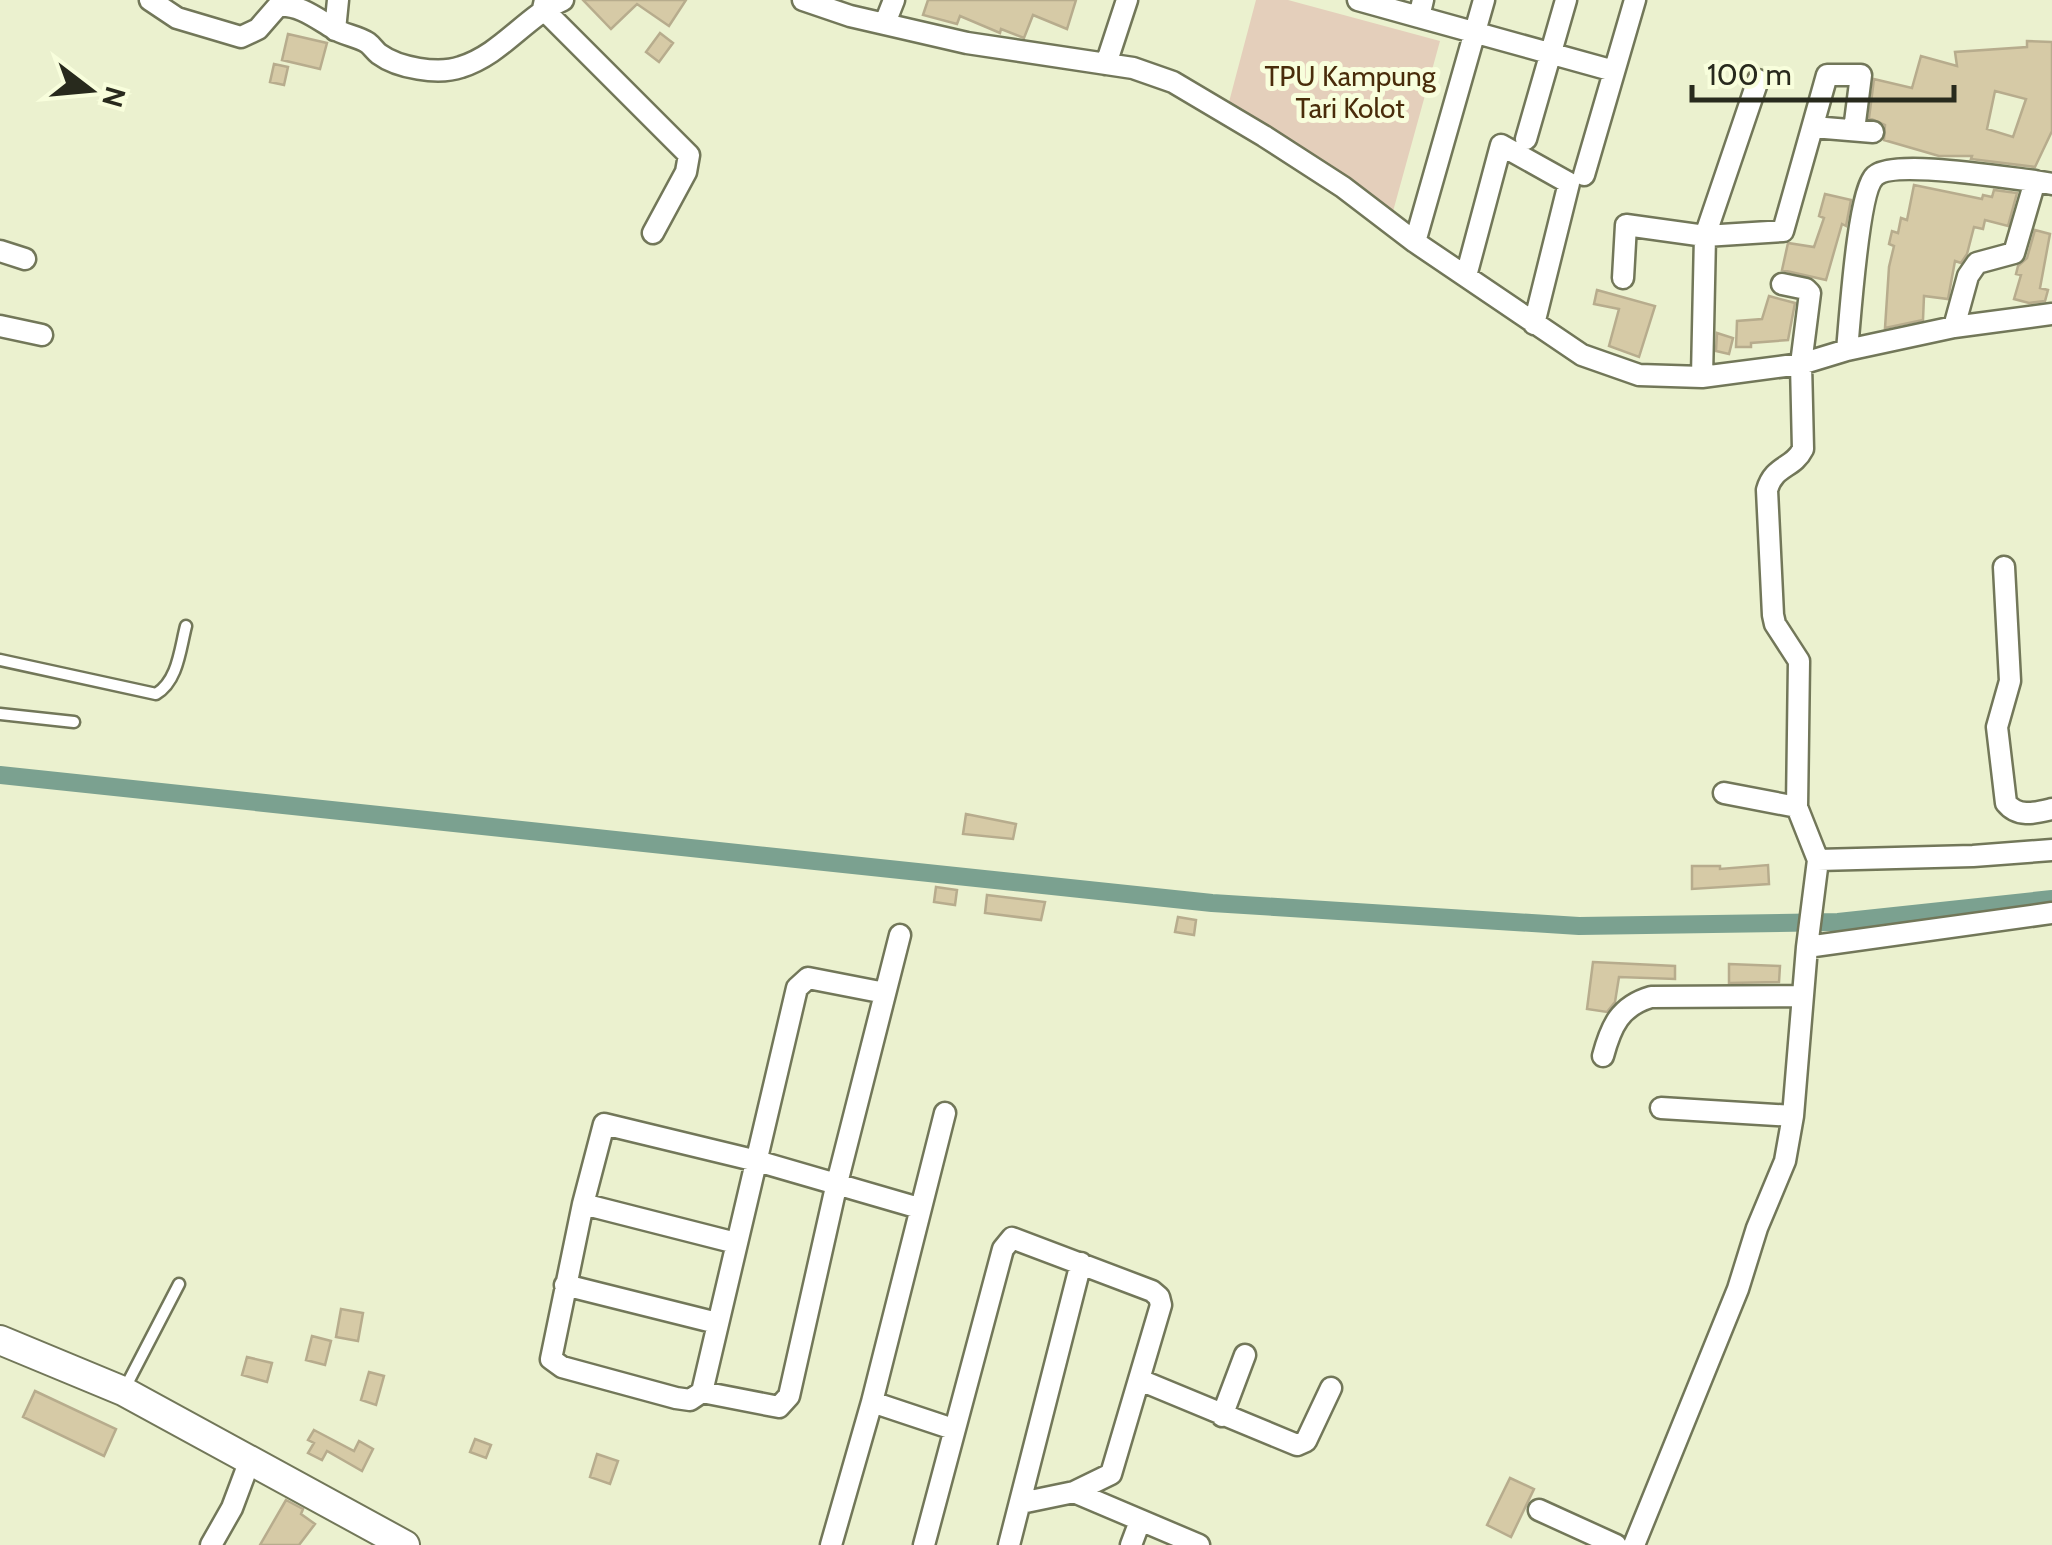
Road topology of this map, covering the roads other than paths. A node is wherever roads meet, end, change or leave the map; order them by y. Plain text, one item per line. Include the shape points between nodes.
1 (150, 0) edge
2 (338, 0) edge
3 (803, 0) edge
4 (894, 0) edge
5 (1126, 0) edge
6 (1358, 0) edge
7 (1484, 0) edge
8 (1566, 0) edge
9 (1636, 0) edge
10 (550, 3) edge
11 (1421, 9) edge
12 (885, 23) junction
13 (335, 30) junction
14 (1475, 33) junction
15 (1550, 53) junction
16 (1106, 64) junction
17 (1614, 71) junction
18 (1758, 80) dead end
19 (1813, 127) junction
20 (1526, 139) dead end
21 (1584, 175) dead end
22 (2044, 182) edge
23 (653, 233) dead end
24 (1705, 236) junction
25 (1416, 242) junction
26 (0, 251) edge
27 (26, 259) dead end
28 (1466, 276) junction
29 (1623, 278) dead end
30 (1782, 284) dead end
31 (2052, 314) edge
32 (1534, 324) junction
33 (0, 326) edge
34 (1954, 327) junction
35 (42, 335) dead end
36 (1847, 350) junction
37 (1802, 364) junction
38 (1702, 377) junction
39 (2004, 568) dead end
40 (186, 626) dead end
41 (0, 660) edge
42 (0, 714) edge
43 (74, 722) dead end
44 (1724, 793) dead end
45 (1797, 807) junction
46 (2052, 809) edge
47 (2052, 850) edge
48 (1817, 870) junction
49 (2052, 913) edge
50 (900, 935) dead end
51 (1808, 942) junction
52 (885, 992) junction
53 (1802, 996) junction
54 (1602, 1056) dead end
55 (1660, 1108) dead end
56 (945, 1113) dead end
57 (1792, 1116) junction
58 (757, 1161) junction
59 (836, 1186) junction
60 (583, 1204) junction
61 (919, 1208) junction
62 (736, 1243) junction
63 (1081, 1263) junction
64 (179, 1284) dead end
65 (565, 1285) junction
66 (717, 1323) junction
67 (0, 1340) edge
68 (1246, 1355) dead end
69 (1140, 1380) junction
70 (1331, 1388) dead end
71 (124, 1390) junction
72 (702, 1392) junction
73 (872, 1402) junction
74 (1222, 1416) junction
75 (953, 1428) junction
76 (250, 1460) junction
77 (1074, 1492) junction
78 (1021, 1503) junction
79 (1540, 1510) dead end
80 (1140, 1521) junction
81 (211, 1545) edge
82 (404, 1545) edge
83 (832, 1545) edge
84 (924, 1545) edge
85 (1010, 1545) edge
86 (1131, 1545) edge
87 (1199, 1545) edge
88 (1616, 1545) edge
89 (1634, 1545) edge

1 - 13 street via 178,18 234,36 258,29 281,4
2 - 13 street
3 - 12 street
4 - 12 street
5 - 16 street
6 - 11 street
7 - 14 street
8 - 15 street
9 - 17 street
10 - 13 street via 512,38 450,70 388,59
10 - 23 street via 689,155
11 - 14 street
12 - 16 street via 995,49
14 - 15 street
14 - 25 street
15 - 17 street
15 - 20 street
16 - 25 street via 1155,75 1199,96
17 - 21 street
18 - 24 street
19 - 19 street via 1864,131 1862,75 1827,75
19 - 24 street via 1784,231
22 - 34 street via 2014,253 1977,263 1968,276
22 - 36 street via 1920,168 1875,175 1862,212
24 - 29 street via 1626,225
24 - 38 street
25 - 28 street
26 - 27 street
28 - 32 street
28 - 32 street via 1501,145 1569,183
30 - 37 street via 1810,292
31 - 34 street
32 - 38 street via 1582,355 1633,374
33 - 35 street
34 - 36 street
36 - 37 street
37 - 38 street
37 - 45 street via 1803,448 1774,474 1767,490 1773,615 1799,661
39 - 46 street via 2010,681 1997,727 2006,803 2025,814
40 - 41 lane via 173,676 156,694
42 - 43 lane
44 - 45 street
45 - 48 street
47 - 48 street
48 - 51 street
49 - 51 street
50 - 52 street
51 - 53 street
52 - 58 street via 808,978 797,988
52 - 59 street
53 - 54 street via 1650,997 1618,1015
53 - 57 street
55 - 57 street
56 - 61 street
57 - 89 street via 1785,1161
58 - 59 street
58 - 60 street via 607,1123
58 - 62 street
59 - 61 street
59 - 72 street via 789,1396 779,1408
60 - 62 street
60 - 65 street
61 - 73 street
62 - 66 street
63 - 69 street via 1159,1297
63 - 75 street via 1012,1238 1005,1244
63 - 78 street
64 - 71 lane
65 - 66 street
65 - 72 street via 550,1356 558,1366 686,1400
66 - 72 street
67 - 71 street
68 - 74 street
69 - 74 street
69 - 77 street via 1111,1474
70 - 74 street via 1300,1444
71 - 76 street
73 - 75 street
73 - 83 street
75 - 84 street
76 - 81 street
76 - 82 street
77 - 78 street
77 - 80 street
78 - 85 street
79 - 88 street
80 - 86 street
80 - 87 street

